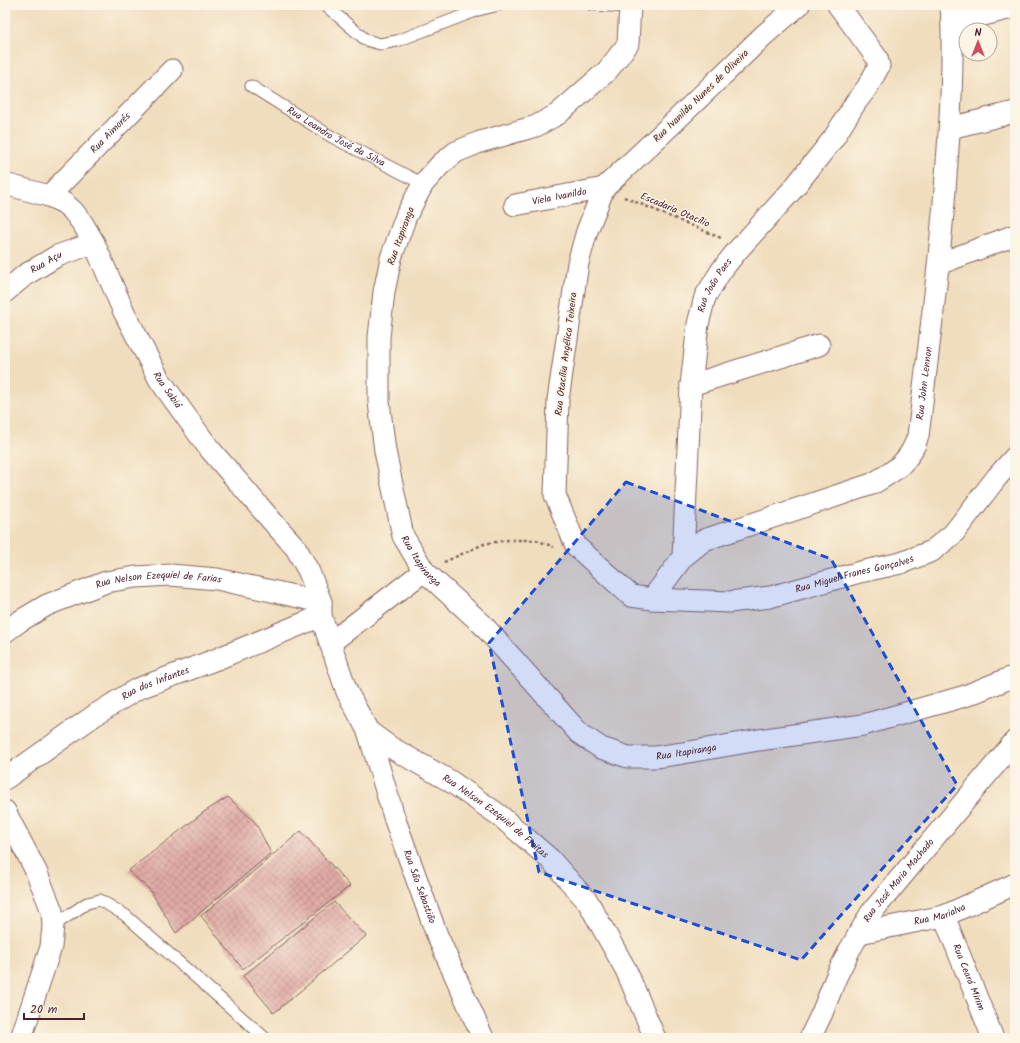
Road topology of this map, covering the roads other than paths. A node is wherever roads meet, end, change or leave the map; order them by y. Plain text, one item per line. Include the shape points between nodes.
1 (325, 5) edge
2 (499, 5) edge
3 (592, 5) edge
4 (799, 5) edge
5 (838, 5) edge
6 (630, 6) edge
7 (1015, 7) edge
8 (952, 14) edge
9 (172, 70) dead end
10 (251, 86) dead end
11 (1015, 112) edge
12 (950, 128) junction
13 (5, 184) edge
14 (423, 184) junction
15 (604, 188) junction
16 (49, 196) junction
17 (514, 205) dead end
18 (1015, 235) edge
19 (94, 243) junction
20 (939, 264) junction
21 (5, 292) edge
22 (819, 345) dead end
23 (691, 385) junction
24 (1015, 457) edge
25 (683, 557) junction
26 (424, 572) junction
27 (652, 599) junction
28 (321, 609) junction
29 (5, 632) edge
30 (330, 643) junction
31 (1015, 676) edge
32 (368, 731) junction
33 (1015, 741) edge
34 (5, 779) edge
35 (5, 811) edge
36 (1015, 884) edge
37 (944, 916) junction
38 (53, 926) junction
39 (859, 933) junction
40 (21, 1038) edge
41 (264, 1038) edge
42 (483, 1038) edge
43 (655, 1038) edge
44 (810, 1038) edge
45 (993, 1038) edge

1 - 2 lane via 366,40 380,44 397,41 478,10
3 - 6 lane
4 - 15 street, Rua Ivanildo Nunes de Oliveira via 764,35
5 - 23 street, Rua João Paes via 877,58 880,66 833,139 721,271 706,297 698,324
6 - 14 street, Rua Itapiranga via 628,44 607,71 580,96 558,114 536,126 480,142 456,152
7 - 8 street
8 - 12 street, Rua John Lennon
9 - 16 street, Rua Aimorés
10 - 14 lane, Rua Leandro José da Silva via 332,137
11 - 12 street
12 - 20 street, Rua John Lennon
13 - 16 street, Rua Sabiá
14 - 26 street, Rua Itapiranga via 406,216 390,258 379,337 379,402 385,451 404,536
15 - 17 street, Viela Ivanildo
15 - 27 street, Rua Otacília Angélica Teixeira via 578,263 558,400 555,495 576,546 632,596
16 - 19 street, Rua Sabiá via 64,203 73,211
18 - 20 street
19 - 21 street, Rua Açu via 57,256 25,275
19 - 28 street, Rua Sabiá via 124,312 160,379 208,447 296,548 309,572
20 - 25 street, Rua John Lennon via 918,436 915,448 903,463 872,484 704,540
22 - 23 street
23 - 25 street, Rua João Paes
24 - 27 street, Rua Miguel Franes Gonçalves via 953,534 932,551 901,563 770,597 730,602
25 - 27 street, Rua John Lennon
26 - 30 street
26 - 31 street, Rua Itapiranga via 482,624 579,733 601,748 628,757 683,753 862,725 965,696
28 - 29 street, Rua Nelson Ezequiel de Farias via 217,579 136,577 106,582 47,605
28 - 30 street, Rua Nelson Ezequiel de Freitas
28 - 34 street, Rua dos Infantes via 217,659 137,689 95,715
30 - 32 street, Rua Nelson Ezequiel de Freitas via 347,692
32 - 42 street, Rua São Sebastião via 394,820 437,935
32 - 43 street, Rua Nelson Ezequiel de Freitas via 390,747 450,781 499,815 550,859 588,902 626,970
33 - 39 street, Rua José Maria Machado via 871,913
35 - 38 street via 36,871 52,911
36 - 37 street, Rua Marialva
37 - 39 street, Rua Marialva
37 - 45 street, Rua Ceará Mirim
38 - 40 street via 51,947
38 - 41 lane via 87,903 100,900 125,915
39 - 44 street, Rua José Maria Machado via 837,975

